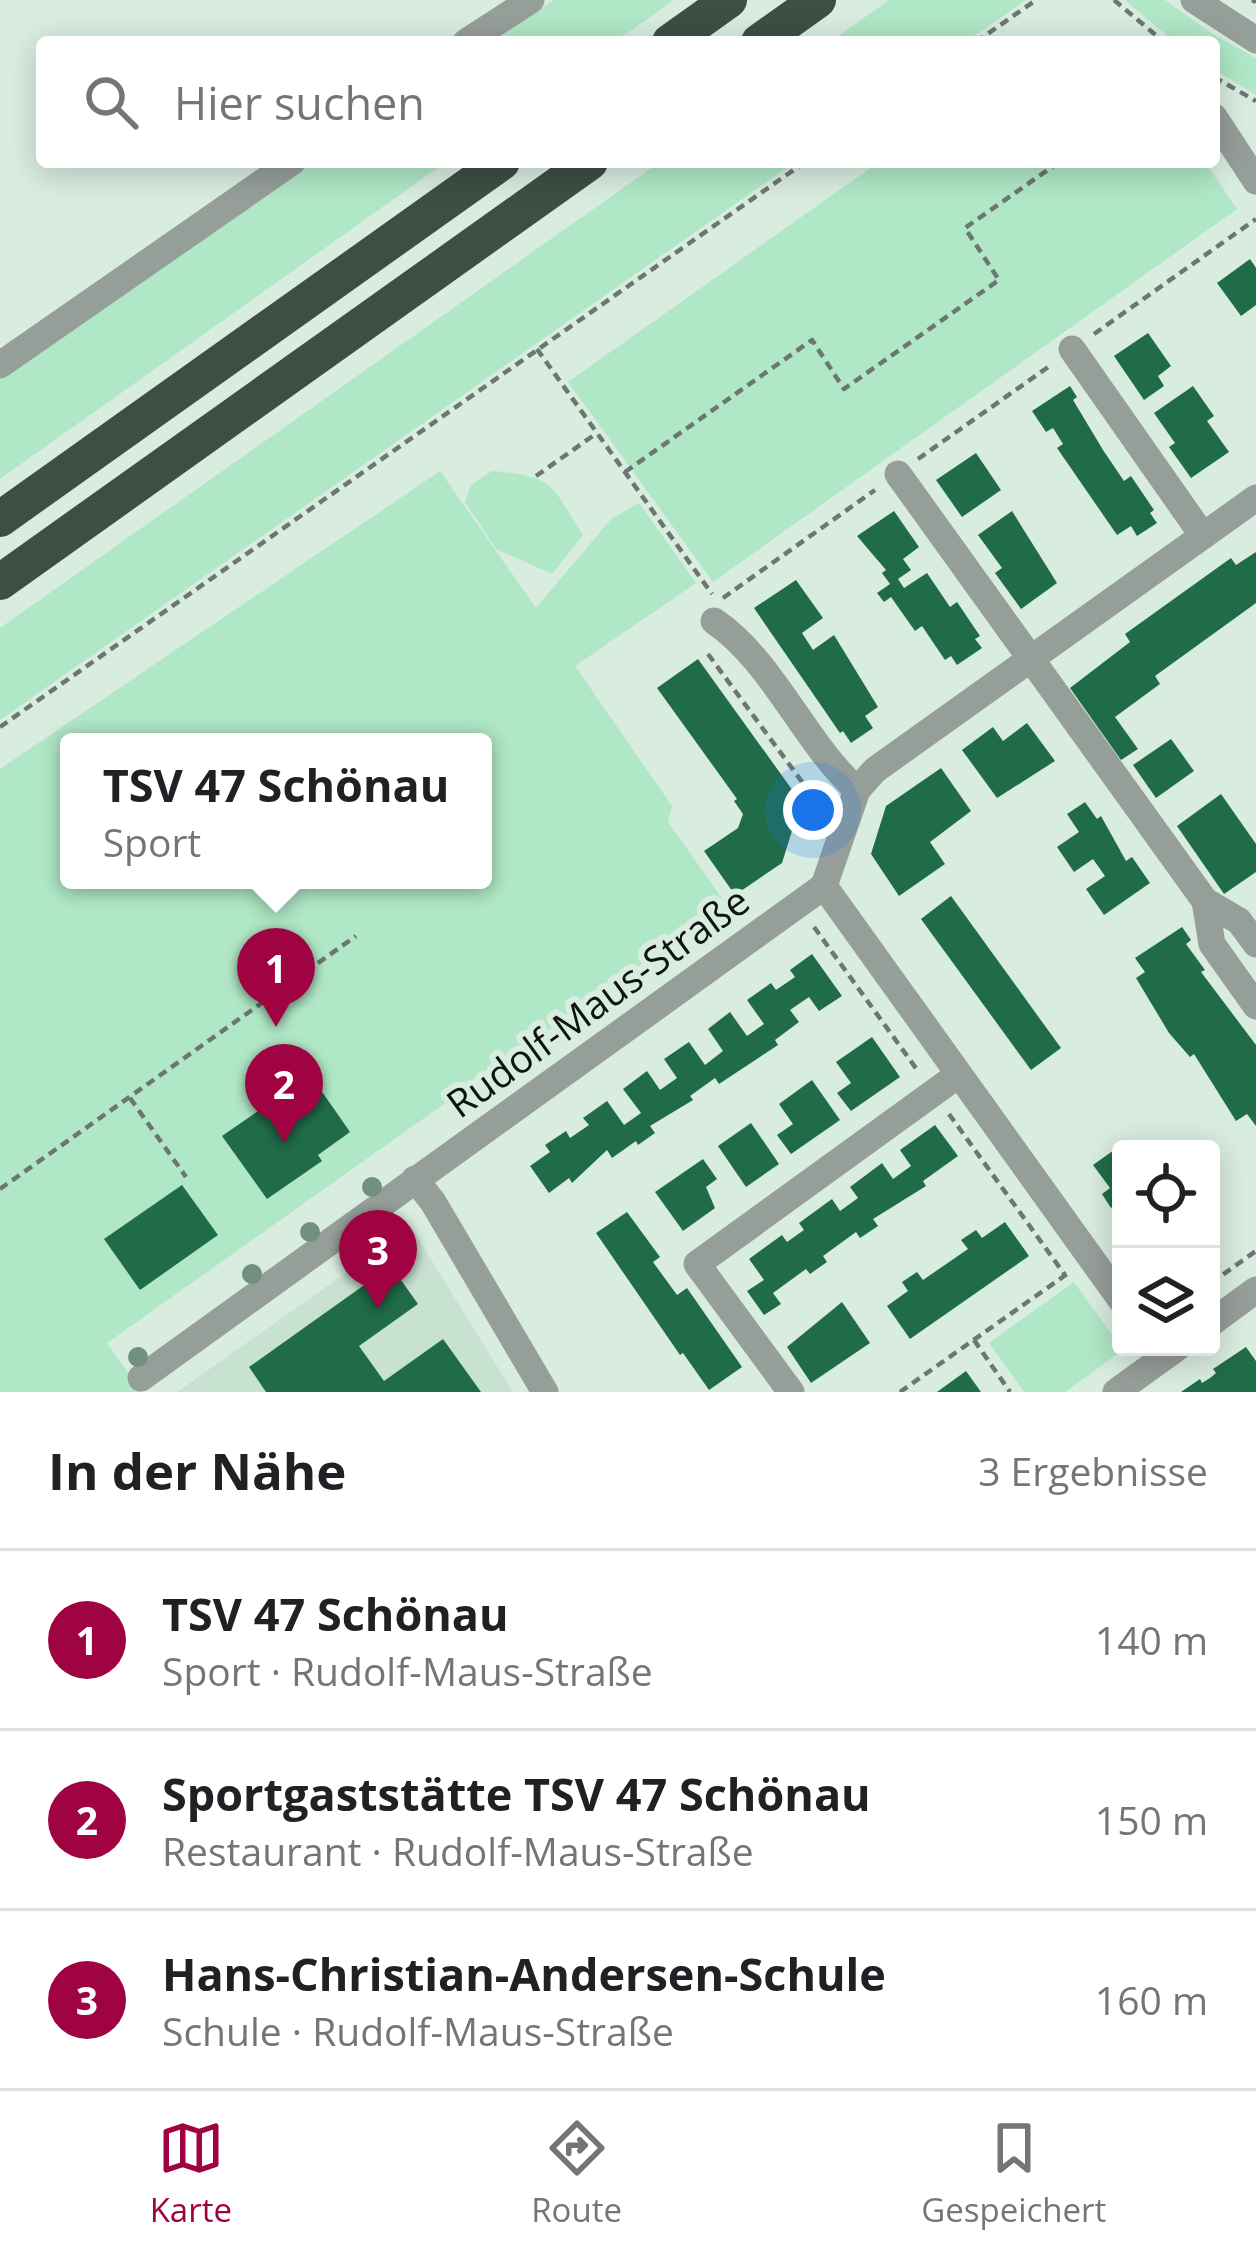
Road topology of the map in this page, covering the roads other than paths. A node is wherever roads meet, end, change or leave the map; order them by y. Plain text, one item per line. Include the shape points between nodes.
1 (531, 0) edge
2 (729, 0) edge
3 (818, 0) edge
4 (1194, 0) edge
5 (475, 36) edge
6 (678, 36) edge
7 (767, 36) edge
8 (1256, 40) edge
9 (1220, 126) edge
10 (283, 168) edge
11 (494, 168) edge
12 (582, 168) edge
13 (1256, 181) edge
14 (1072, 349) road end
15 (0, 364) edge
16 (898, 474) road end
17 (1256, 498) edge
18 (0, 519) edge
19 (1203, 536) junction
20 (0, 582) edge
21 (709, 635) road end
22 (1032, 658) junction
23 (857, 790) junction
24 (824, 886) junction
25 (1205, 901) junction
26 (1256, 944) edge
27 (1256, 1006) edge
28 (958, 1075) junction
29 (415, 1179) junction
30 (1112, 1288) edge
31 (1256, 1290) edge
32 (1220, 1316) edge
33 (1159, 1356) edge
34 (141, 1378) dead end
35 (545, 1392) edge
36 (791, 1392) edge
37 (1116, 1392) edge

1 - 5 street
2 - 6 highway
3 - 7 highway
4 - 8 street
9 - 13 street
10 - 15 street
11 - 18 highway
12 - 20 highway
14 - 19 street
16 - 22 street
17 - 19 street
19 - 22 street
21 - 23 street via 738,638
22 - 23 street
22 - 25 street
23 - 24 street
24 - 28 street
24 - 29 street, Rudolf-Maus-Straße
25 - 26 street via 1239,921
25 - 27 street via 1212,944
28 - 30 street
28 - 36 street via 697,1264
29 - 34 street, Rudolf-Maus-Straße
29 - 35 street
31 - 32 street
33 - 37 street

